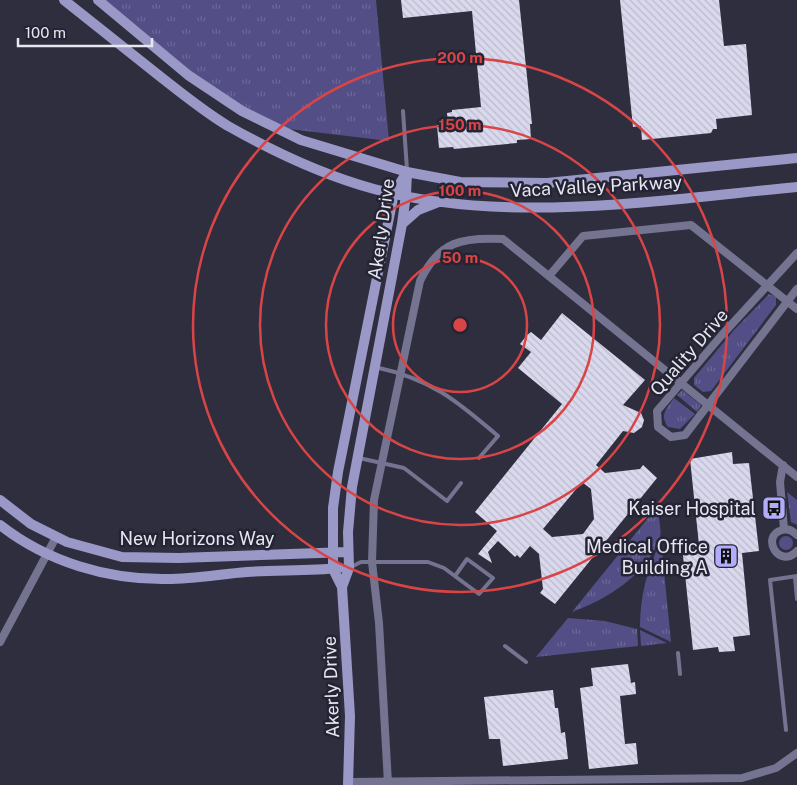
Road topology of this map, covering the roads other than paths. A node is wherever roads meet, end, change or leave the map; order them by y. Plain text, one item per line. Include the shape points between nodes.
1 (64, 0) edge
2 (98, 0) edge
3 (403, 111) dead end
4 (797, 158) edge
5 (406, 172) junction
6 (797, 187) edge
7 (394, 193) junction
8 (406, 195) junction
9 (441, 201) junction
10 (402, 224) junction
11 (797, 253) edge
12 (549, 276) junction
13 (768, 285) junction
14 (797, 289) edge
15 (788, 301) junction
16 (797, 309) edge
17 (376, 367) junction
18 (400, 372) junction
19 (682, 383) junction
20 (708, 404) junction
21 (357, 458) junction
22 (479, 458) dead end
23 (381, 462) junction
24 (783, 466) junction
25 (797, 477) edge
26 (461, 483) dead end
27 (0, 500) edge
28 (0, 525) edge
29 (784, 529) junction
30 (797, 535) edge
31 (56, 537) junction
32 (797, 551) edge
33 (332, 552) junction
34 (348, 552) junction
35 (46, 554) junction
36 (372, 562) junction
37 (359, 563) junction
38 (349, 568) junction
39 (333, 569) junction
40 (455, 576) junction
41 (796, 577) edge
42 (342, 587) junction
43 (797, 599) edge
44 (0, 642) edge
45 (505, 646) dead end
46 (678, 653) dead end
47 (526, 662) dead end
48 (680, 674) dead end
49 (786, 730) dead end
50 (797, 752) edge
51 (388, 782) junction
52 (348, 784) edge

1 - 7 street, Vaca Valley Parkway via 201,109 227,125 297,162 344,180
2 - 5 street, Vaca Valley Parkway via 188,74 242,111 301,140
3 - 5 lane via 408,159
4 - 5 street, Vaca Valley Parkway via 547,183 460,182
5 - 7 street, Akerly Drive
5 - 8 street, Akerly Drive
6 - 9 street, Vaca Valley Parkway via 543,208 489,207
7 - 8 street, Vaca Valley Parkway
7 - 33 street, Akerly Drive via 338,472
8 - 9 street, Vaca Valley Parkway
8 - 10 street, Akerly Drive
9 - 10 street via 418,210
10 - 17 street, Akerly Drive
11 - 13 street, Quality Drive
12 - 13 street via 583,236 691,225
12 - 18 street via 503,239 473,238 454,242 426,267 420,281
12 - 19 street
13 - 15 street
13 - 19 street, Quality Drive
14 - 15 street, Quality Drive
15 - 16 street
15 - 20 street, Quality Drive
17 - 18 lane
17 - 21 street, Akerly Drive
18 - 22 lane via 455,400 498,436
18 - 23 street
19 - 20 street
19 - 20 street, Quality Drive via 657,411 658,427 671,437 685,435
20 - 24 street
21 - 23 lane
21 - 34 street, Akerly Drive
23 - 26 lane via 404,468 447,501
23 - 36 street via 374,500
24 - 25 street
24 - 29 street via 780,482
27 - 31 street, New Horizons Way via 31,524
28 - 35 street, New Horizons Way
29 - 30 street
29 - 32 street via 773,537 774,550 786,557
31 - 33 street, New Horizons Way via 122,557
31 - 35 street
33 - 34 street, New Horizons Way
33 - 39 street, Akerly Drive
34 - 37 lane
34 - 38 street, Akerly Drive
35 - 39 street, New Horizons Way via 89,570 167,579
35 - 44 street
36 - 37 lane
36 - 40 lane via 428,562
36 - 51 street via 379,623
37 - 38 lane
38 - 39 street, New Horizons Way
38 - 42 street, Akerly Drive
39 - 42 street, Akerly Drive
40 - 40 lane via 467,559 492,578 479,594
41 - 43 lane
41 - 49 lane via 770,580
42 - 52 street, Akerly Drive via 350,716
45 - 47 lane
46 - 48 lane
50 - 51 street via 776,768 742,778
51 - 52 street

